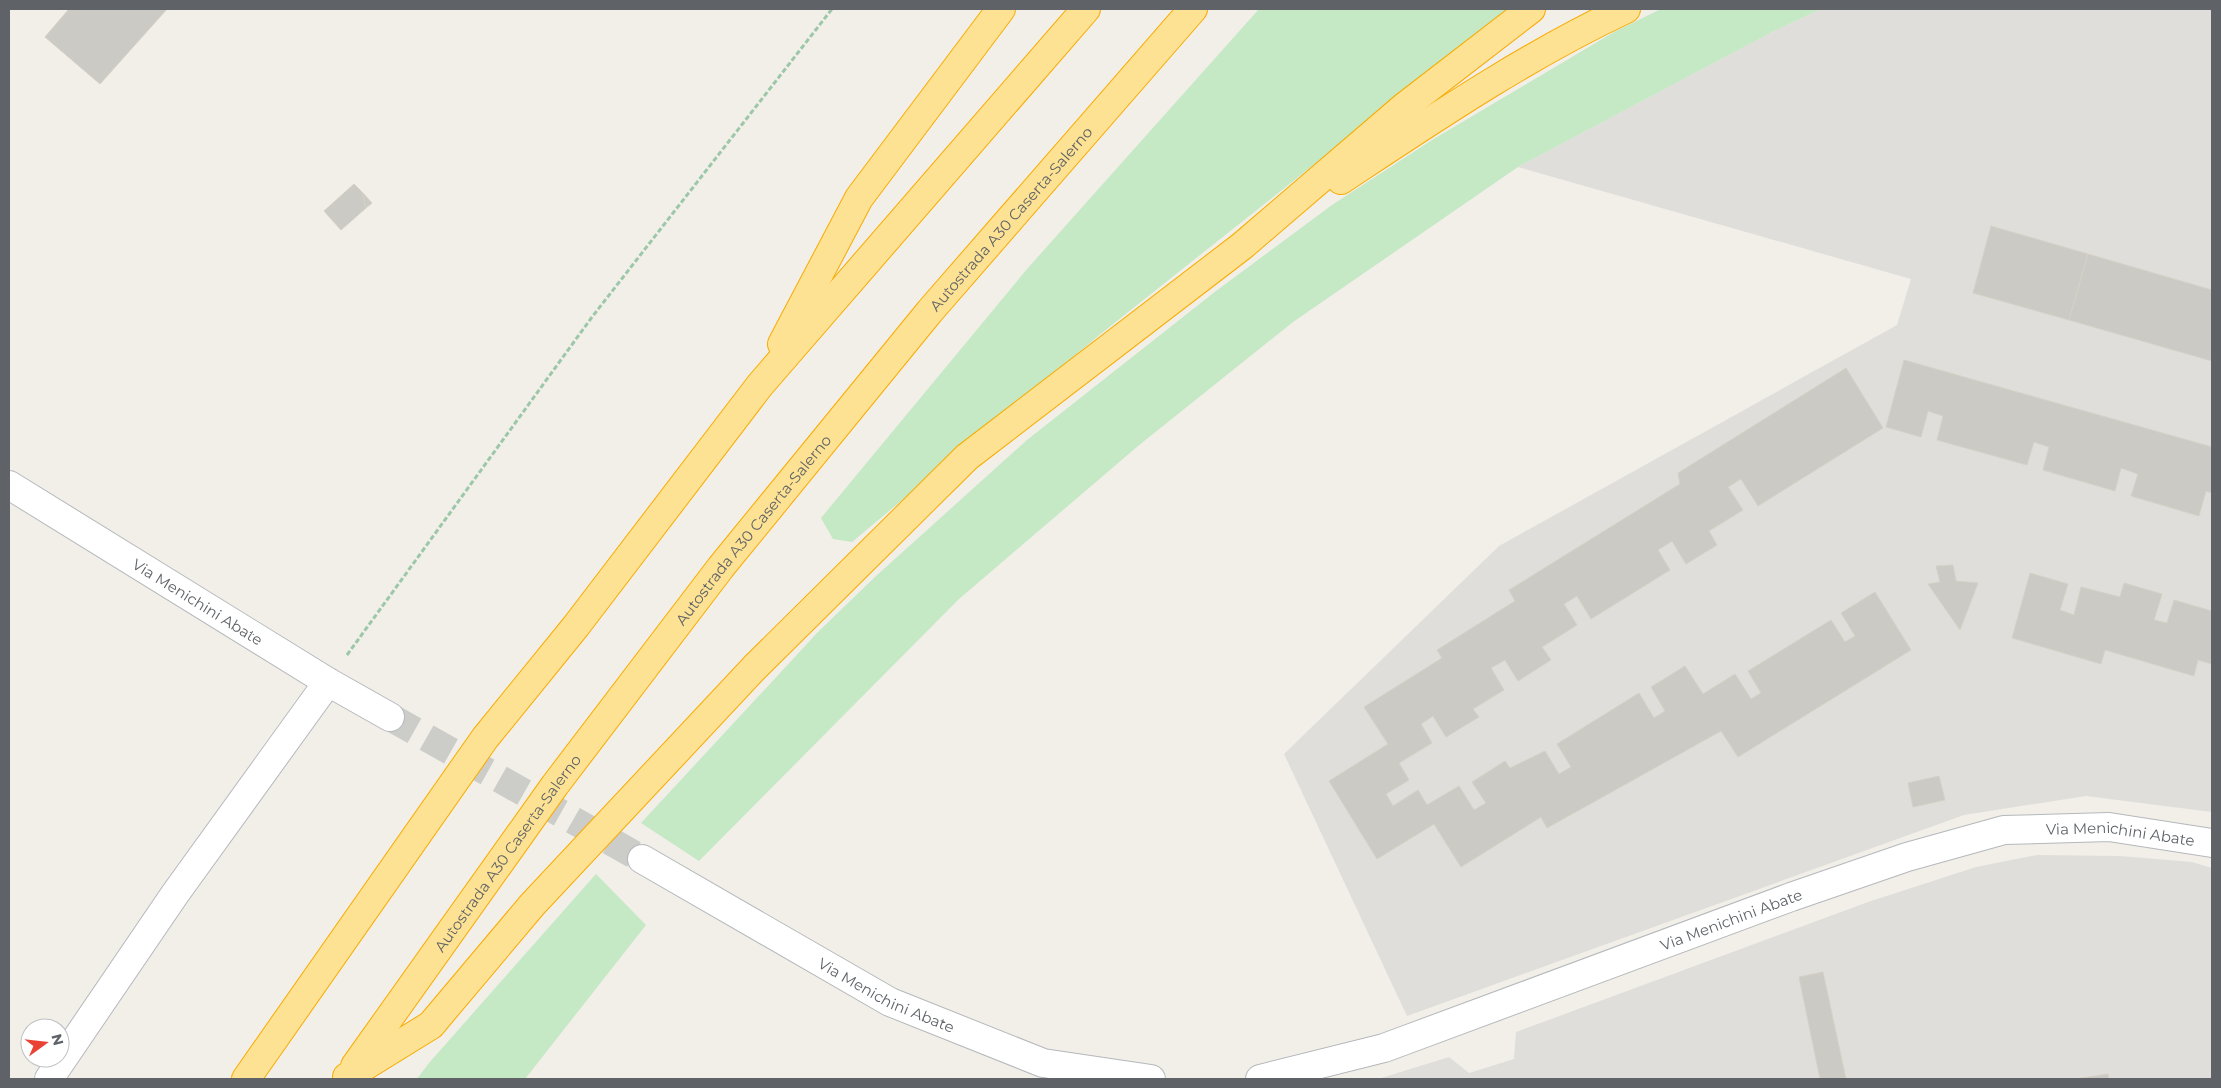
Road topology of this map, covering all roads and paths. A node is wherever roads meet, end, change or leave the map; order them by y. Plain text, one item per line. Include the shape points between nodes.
1 (832, 9) edge
2 (1001, 9) edge
3 (1086, 9) edge
4 (1193, 9) edge
5 (1531, 9) edge
6 (1626, 9) edge
7 (1242, 246) junction
8 (760, 385) junction
9 (9, 485) edge
10 (328, 682) junction
11 (390, 717) tunnel mouth
12 (2212, 842) edge
13 (642, 860) tunnel mouth
14 (346, 1078) edge
15 (49, 1079) edge
16 (246, 1079) edge
17 (1151, 1079) edge
18 (1260, 1079) edge

1 - 10 path via 592,317
2 - 8 highway via 860,198
3 - 8 highway
4 - 14 highway, Autostrada A30 Caserta-Salerno via 930,311 721,567 555,785
5 - 7 highway via 1404,107
6 - 7 highway via 1584,29 1423,126
7 - 14 highway via 967,457 748,675 532,905 430,1025
8 - 16 highway via 576,626 485,738
9 - 10 street, Via Menichini Abate
10 - 11 street, Via Menichini Abate
10 - 15 street via 175,894
12 - 18 street, Via Menichini Abate via 2109,828 2004,830 1907,857 1791,897 1384,1048
13 - 17 street, Via Menichini Abate via 890,1002 1042,1063

